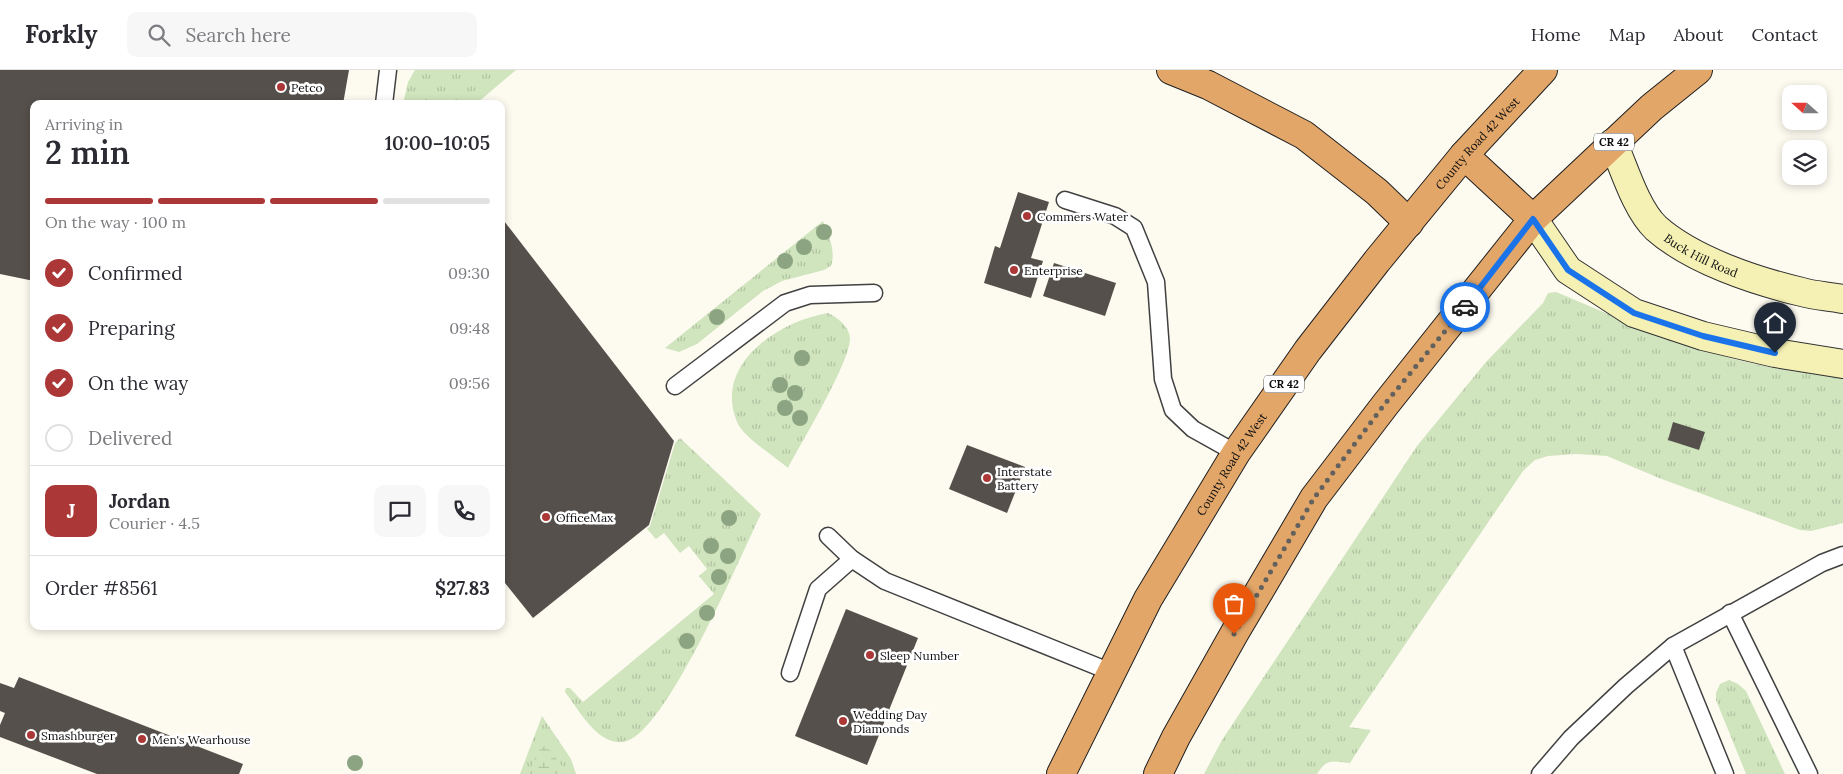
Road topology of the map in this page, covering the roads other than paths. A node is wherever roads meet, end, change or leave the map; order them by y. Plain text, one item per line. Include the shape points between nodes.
1 (388, 70) edge
2 (1171, 70) edge
3 (1543, 70) edge
4 (1698, 70) edge
5 (384, 100) edge
6 (1613, 143) junction
7 (1464, 155) junction
8 (1065, 200) dead end
9 (1533, 219) junction
10 (1409, 223) junction
11 (874, 293) dead end
12 (1843, 299) edge
13 (1843, 364) edge
14 (674, 386) dead end
15 (1236, 453) junction
16 (828, 536) dead end
17 (1843, 556) edge
18 (852, 559) junction
19 (1730, 613) junction
20 (1673, 646) junction
21 (790, 672) dead end
22 (1111, 672) junction
23 (1061, 774) edge
24 (1158, 774) edge
25 (1540, 774) edge
26 (1725, 774) edge
27 (1809, 774) edge

1 - 5 lane
2 - 10 highway via 1208,85 1304,135 1377,192
3 - 7 highway, County Road 42 West / CR 42
4 - 6 highway, CR 42
6 - 9 highway, CR 42
6 - 12 street, Buck Hill Road via 1638,201 1655,227 1690,251 1742,274 1802,293
7 - 9 highway
7 - 10 highway, County Road 42 West / CR 42
8 - 15 lane via 1115,216 1134,228 1156,282 1163,379 1173,410 1193,429
9 - 13 street via 1568,270 1634,313 1703,336 1775,353
9 - 24 highway, CR 42 via 1314,498 1234,634
10 - 15 highway, County Road 42 West / CR 42 via 1308,350
11 - 14 lane via 810,295 785,303
15 - 22 highway, County Road 42 West / CR 42 via 1148,599
16 - 18 lane
17 - 19 lane via 1822,562
18 - 21 lane via 818,589
18 - 22 lane via 885,581
19 - 20 lane
19 - 27 lane
20 - 25 lane via 1571,738
20 - 26 lane
22 - 23 highway, County Road 42 West / CR 42

